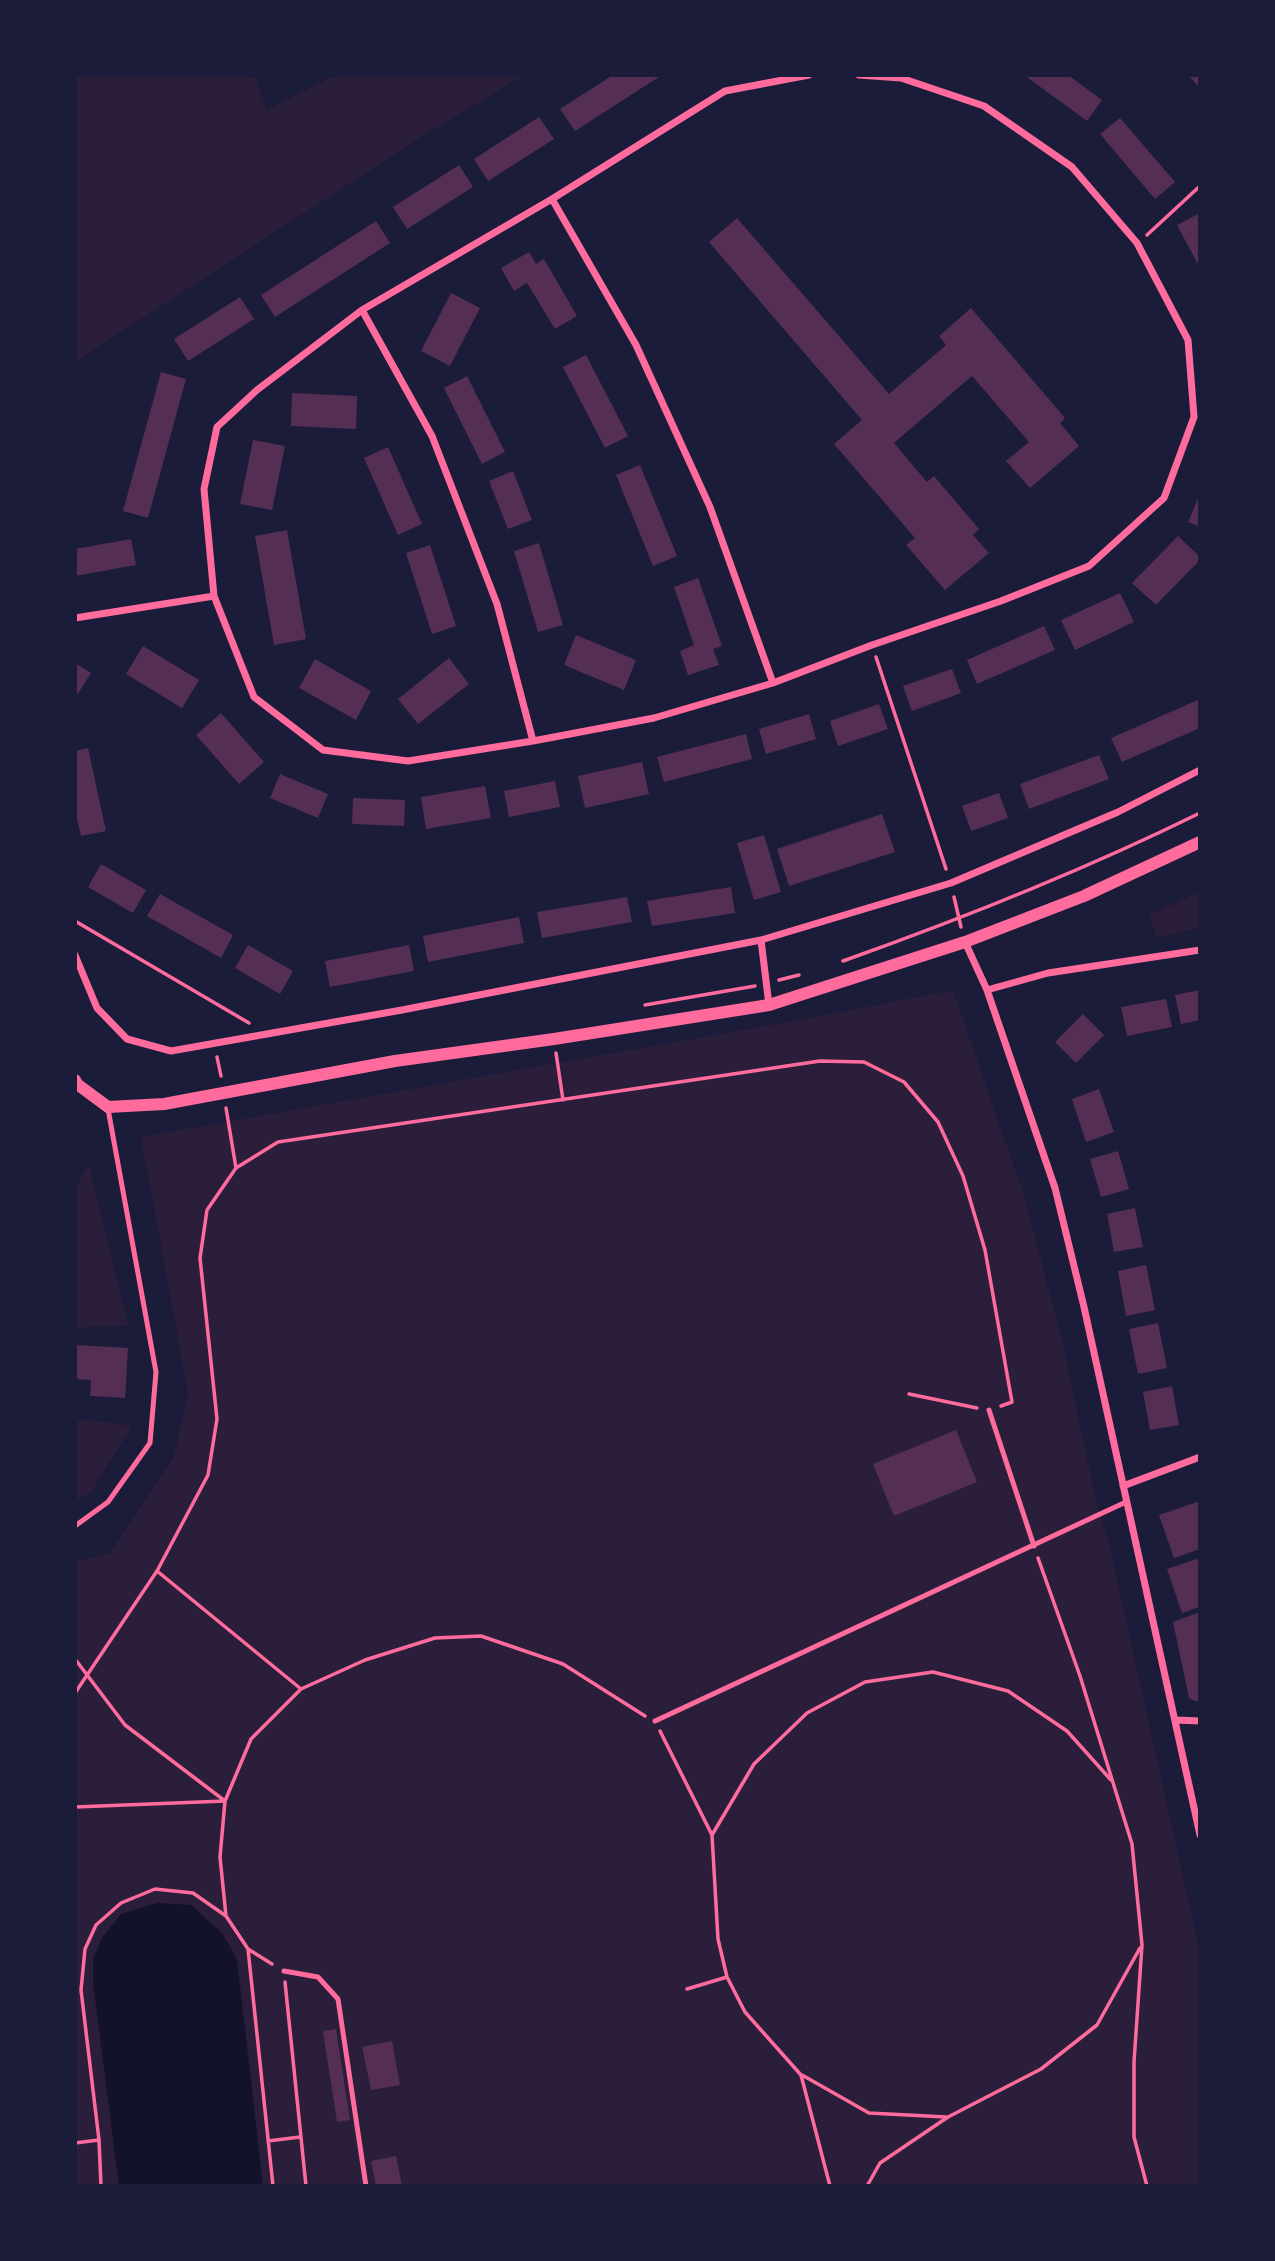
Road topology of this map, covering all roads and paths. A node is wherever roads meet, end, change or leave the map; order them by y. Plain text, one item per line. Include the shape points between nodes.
1 (809, 75) edge
2 (859, 75) edge
3 (1200, 186) edge
4 (552, 199) junction
5 (1137, 243) junction
6 (362, 310) junction
7 (214, 596) junction
8 (75, 618) edge
9 (872, 645) junction
10 (773, 682) junction
11 (533, 741) junction
12 (1200, 770) edge
13 (1200, 813) edge
14 (1200, 842) edge
15 (951, 883) junction
16 (960, 918) junction
17 (75, 921) edge
18 (761, 940) junction
19 (965, 942) junction
20 (1200, 950) edge
21 (75, 955) edge
22 (833, 965) dead end
23 (808, 973) dead end
24 (766, 984) junction
25 (987, 990) junction
26 (769, 1005) junction
27 (632, 1007) dead end
28 (268, 1034) junction
29 (554, 1039) junction
30 (75, 1080) edge
31 (563, 1100) junction
32 (108, 1107) junction
33 (909, 1394) dead end
34 (989, 1410) junction
35 (1200, 1457) edge
36 (1123, 1486) junction
37 (1126, 1502) junction
38 (75, 1526) edge
39 (1034, 1546) junction
40 (157, 1571) junction
41 (75, 1659) edge
42 (88, 1676) junction
43 (300, 1689) junction
44 (75, 1693) edge
45 (1176, 1720) junction
46 (655, 1721) junction
47 (1200, 1721) edge
48 (1112, 1781) junction
49 (225, 1801) junction
50 (75, 1807) edge
51 (712, 1835) junction
52 (1200, 1835) edge
53 (226, 1916) junction
54 (1142, 1945) junction
55 (248, 1949) junction
56 (284, 1971) junction
57 (727, 1977) junction
58 (687, 1989) dead end
59 (801, 2075) junction
60 (948, 2117) junction
61 (301, 2137) junction
62 (99, 2140) junction
63 (268, 2141) junction
64 (75, 2143) edge
65 (102, 2186) edge
66 (273, 2186) edge
67 (306, 2186) edge
68 (366, 2186) edge
69 (830, 2186) edge
70 (867, 2186) edge
71 (1147, 2186) edge

1 - 4 street via 725,91
2 - 5 street via 901,78 984,106 1072,167
3 - 5 path
4 - 6 street
4 - 10 street via 642,357 710,507
5 - 9 street via 1188,340 1194,417 1164,498 1089,566
6 - 7 street via 257,390 217,427 204,489
6 - 11 street via 432,436 497,604
7 - 8 street
7 - 11 street via 254,697 323,750 408,761
9 - 10 street
9 - 15 path
10 - 11 street via 654,718
12 - 15 street via 1118,812
13 - 16 path
14 - 19 street via 1084,896
15 - 16 path
15 - 18 street
16 - 19 path
16 - 22 path
17 - 28 path
18 - 24 street
18 - 28 street
19 - 25 street
19 - 26 street
20 - 25 street via 1048,973
21 - 28 street via 97,1008 127,1039 172,1051
23 - 24 path
24 - 26 street
24 - 27 path
25 - 36 street via 1055,1188
26 - 29 street
29 - 31 path
29 - 32 street via 395,1061 164,1104
30 - 32 street
31 - 34 path via 820,1061 864,1062 904,1082 938,1122 962,1175 985,1250 1012,1402
31 - 40 path via 278,1142 236,1168 207,1210 200,1258 217,1419 208,1475
32 - 38 lane via 156,1372 150,1443 108,1502
33 - 34 path
34 - 39 lane
35 - 36 street
36 - 37 street
37 - 39 lane
37 - 45 street
39 - 46 lane
39 - 48 path
40 - 42 path
40 - 43 path
41 - 42 path
42 - 44 path
42 - 49 path via 125,1724
43 - 46 path via 365,1660 435,1638 481,1636 563,1664
43 - 49 path via 251,1740
45 - 47 street
45 - 52 street
46 - 51 path
48 - 51 path via 1067,1731 1008,1691 933,1672 865,1682 807,1713 754,1764
48 - 54 path via 1132,1844
49 - 50 path
49 - 53 path via 220,1857
51 - 57 path via 718,1939
53 - 55 path
53 - 62 path via 193,1892 155,1889 121,1903 96,1925 85,1949 81,1990
54 - 60 path via 1097,2025 1041,2069
54 - 71 path via 1134,2137
55 - 56 path
55 - 63 path
56 - 61 path
56 - 68 lane via 318,1977 338,1999
57 - 58 path
57 - 59 path via 745,2012
59 - 60 path via 869,2113
59 - 69 path
60 - 70 path via 880,2163
61 - 63 path
61 - 67 path
62 - 64 path
62 - 65 path
63 - 66 path

